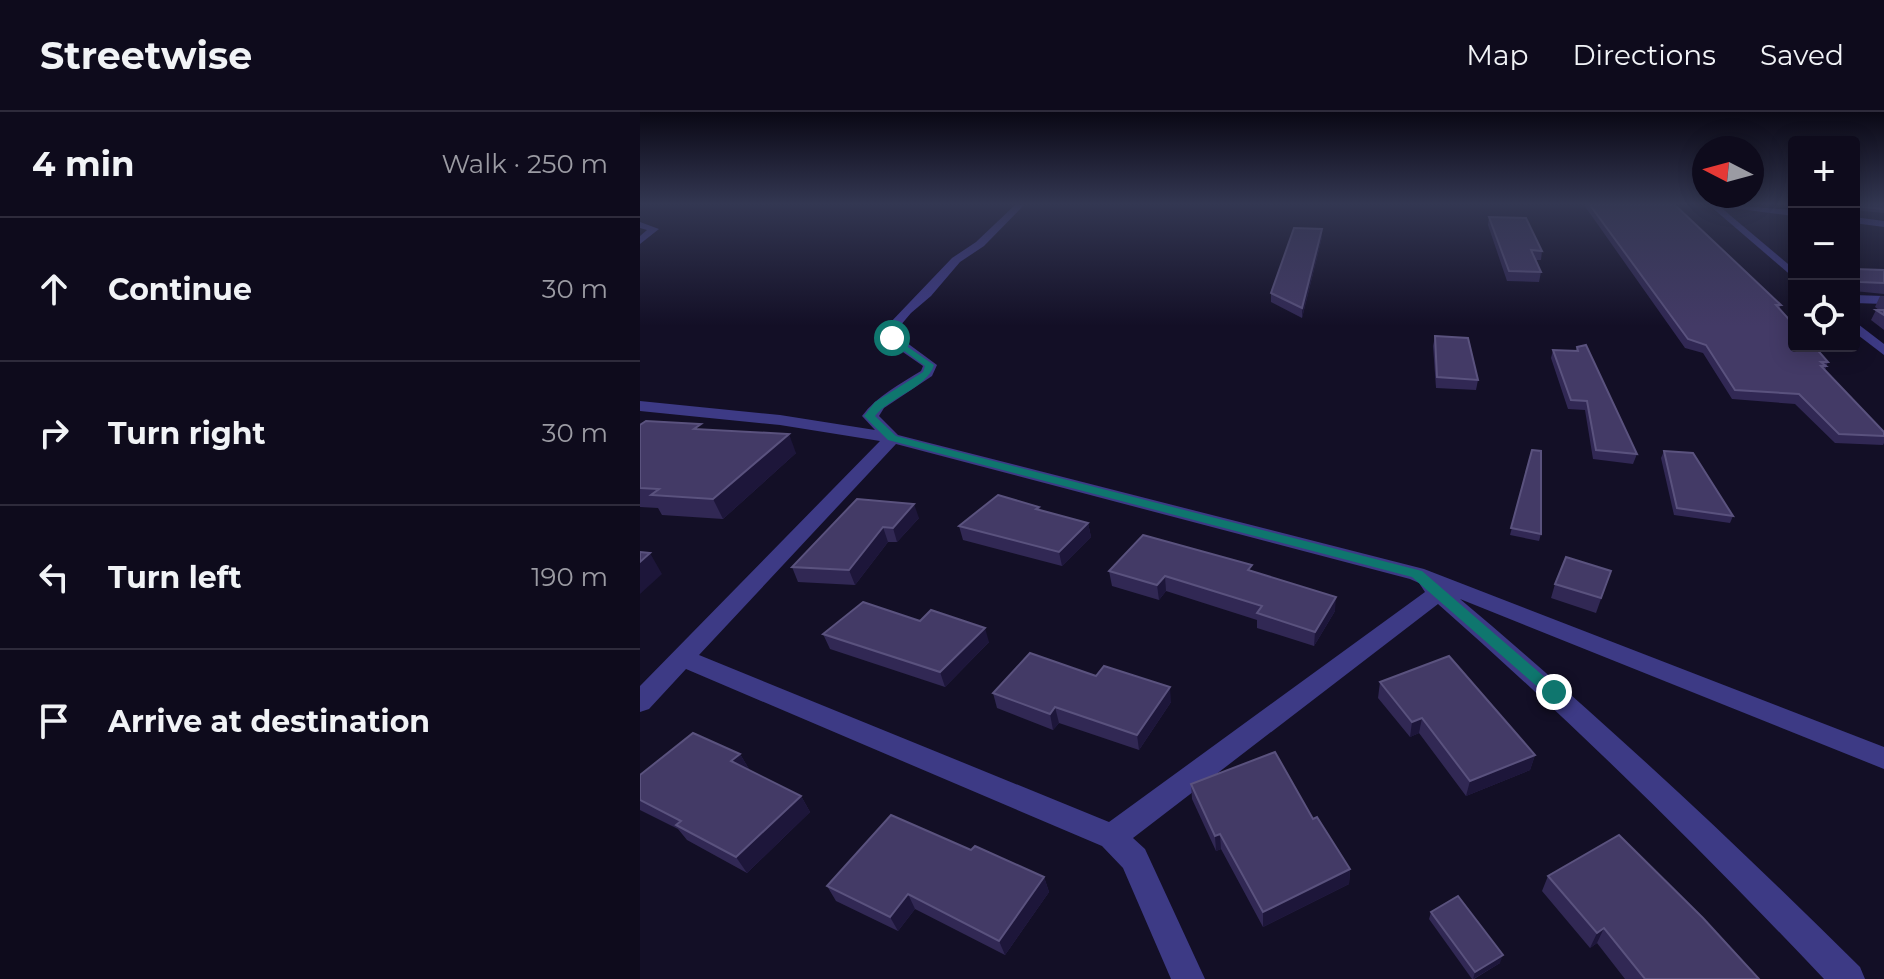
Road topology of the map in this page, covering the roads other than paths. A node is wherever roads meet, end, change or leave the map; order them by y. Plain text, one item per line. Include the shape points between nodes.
1 (978, 245) edge
2 (1760, 245) edge
3 (1788, 270) edge
4 (1860, 299) edge
5 (1884, 300) edge
6 (1860, 330) edge
7 (1884, 351) edge
8 (640, 406) edge
9 (666, 409) junction
10 (640, 425) edge
11 (892, 438) junction
12 (1417, 574) junction
13 (1438, 593) junction
14 (682, 658) junction
15 (640, 702) edge
16 (1884, 758) edge
17 (1112, 837) junction
18 (1188, 979) edge
19 (1848, 979) edge

1 - 11 street via 956,260 894,325 892,338 930,365 927,373 870,416
2 - 3 street
4 - 5 street
6 - 7 street
8 - 9 street
9 - 10 street
9 - 11 street
11 - 12 street
11 - 14 street
12 - 13 street
12 - 16 street
13 - 17 street
13 - 19 street via 1706,834
14 - 15 street
14 - 17 street
17 - 18 street via 1134,859

